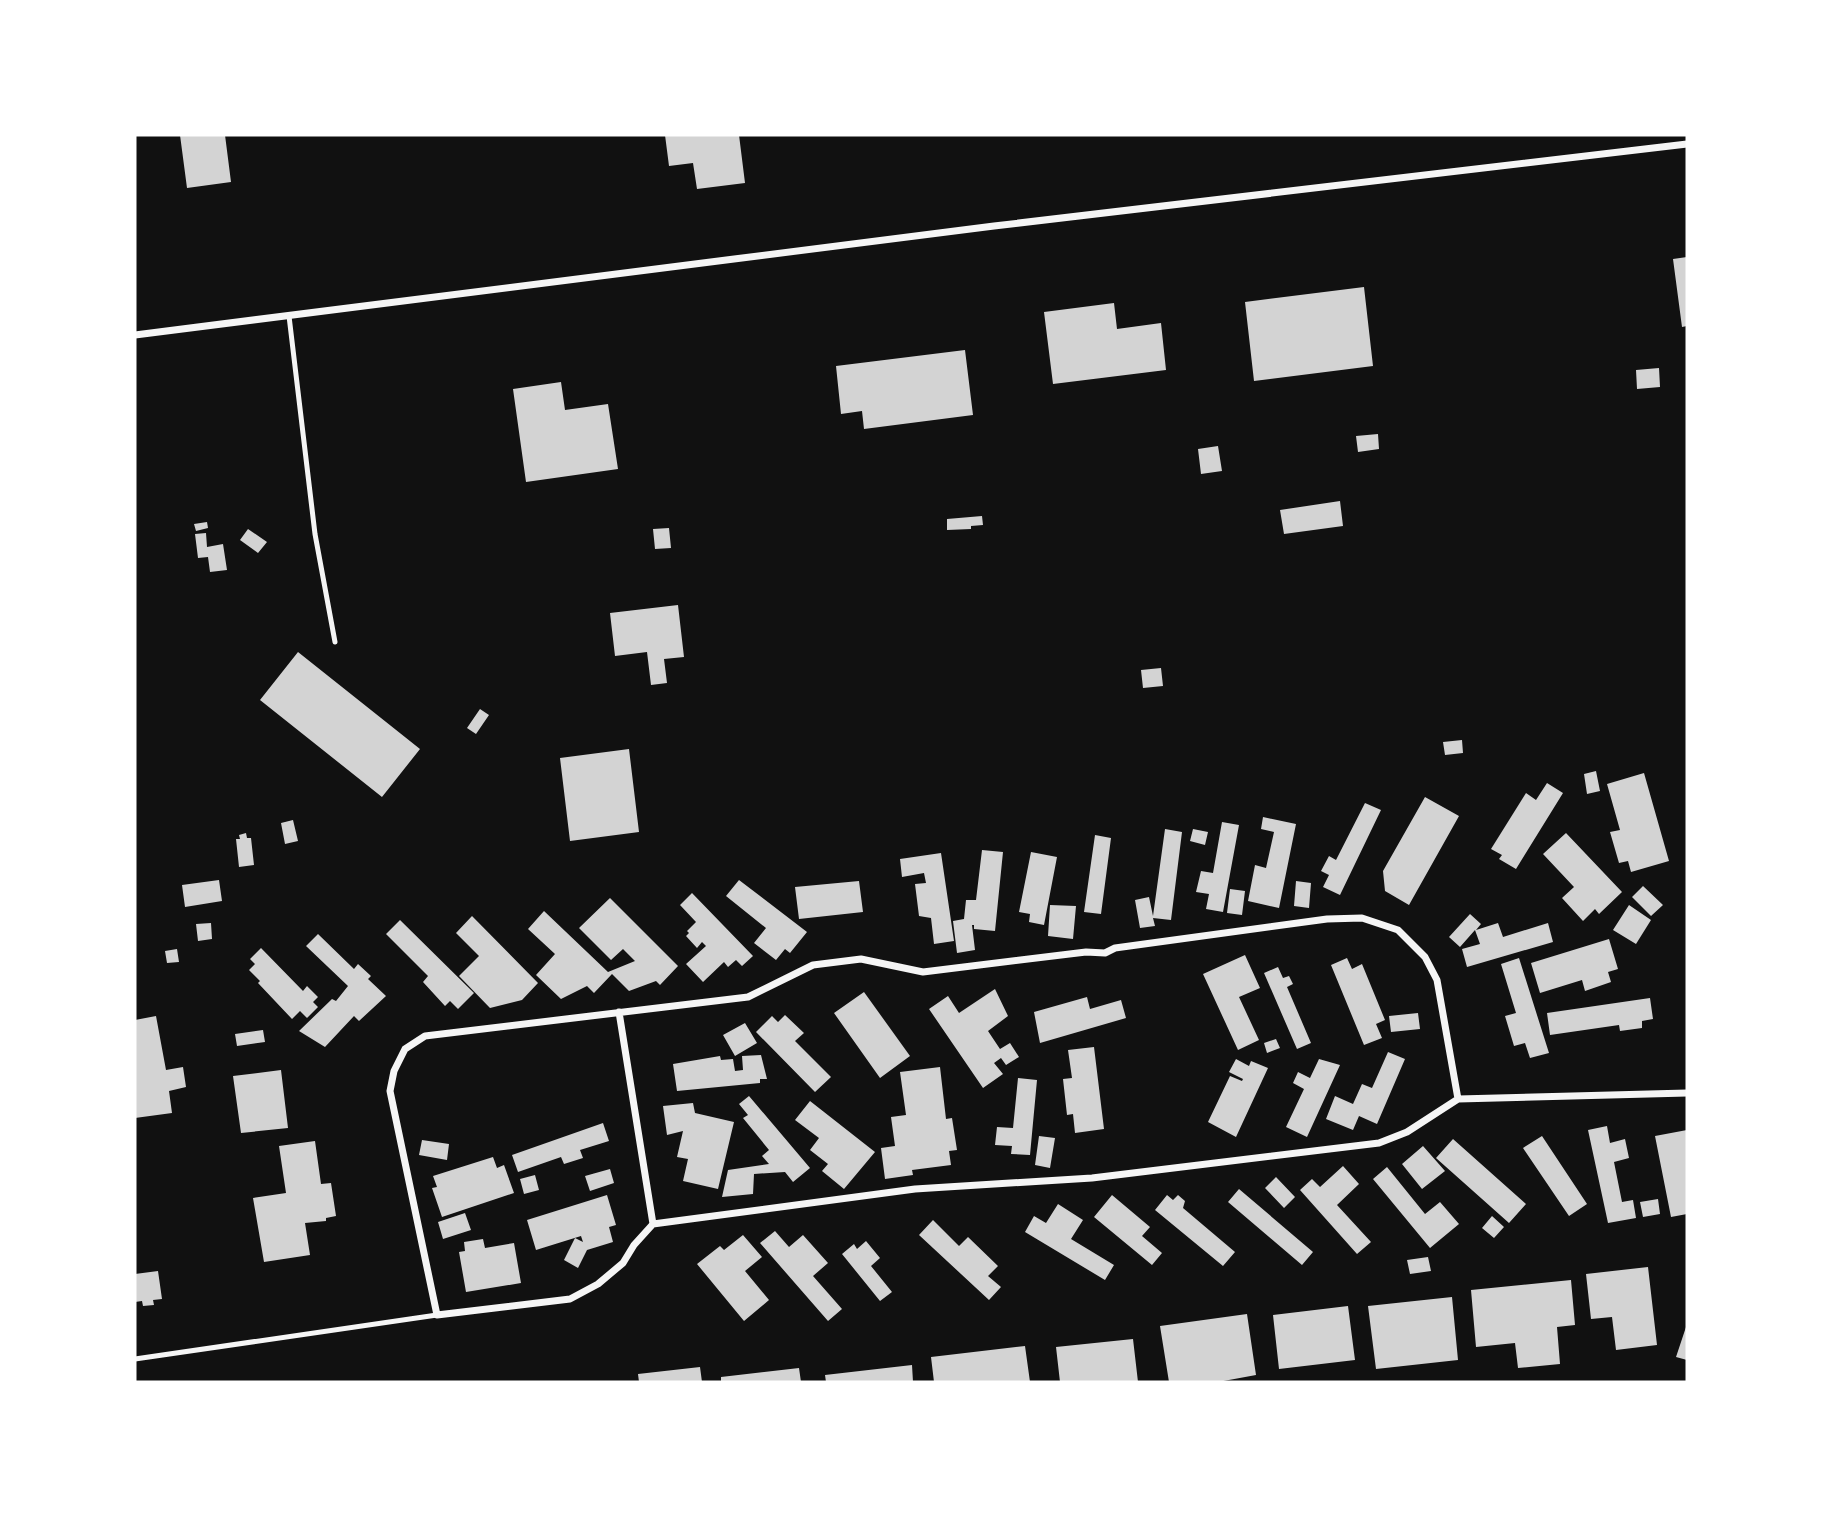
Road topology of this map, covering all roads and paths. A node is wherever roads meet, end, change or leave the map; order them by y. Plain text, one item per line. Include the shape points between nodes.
1 (1687, 144) edge
2 (289, 316) junction
3 (135, 335) edge
4 (335, 642) dead end
5 (619, 1012) junction
6 (1687, 1093) edge
7 (1458, 1099) junction
8 (653, 1224) junction
9 (437, 1315) junction
10 (135, 1359) edge

1 - 2 street
2 - 3 street
2 - 4 lane via 315,534
5 - 7 street via 748,997 813,965 861,959 923,972 1362,918 1398,930 1425,957 1437,980
5 - 8 street
5 - 9 street via 425,1037 405,1049 390,1091
6 - 7 street
7 - 8 street via 1408,1132 1379,1143 1092,1178 915,1189
8 - 9 street via 623,1263 570,1299
9 - 10 lane

